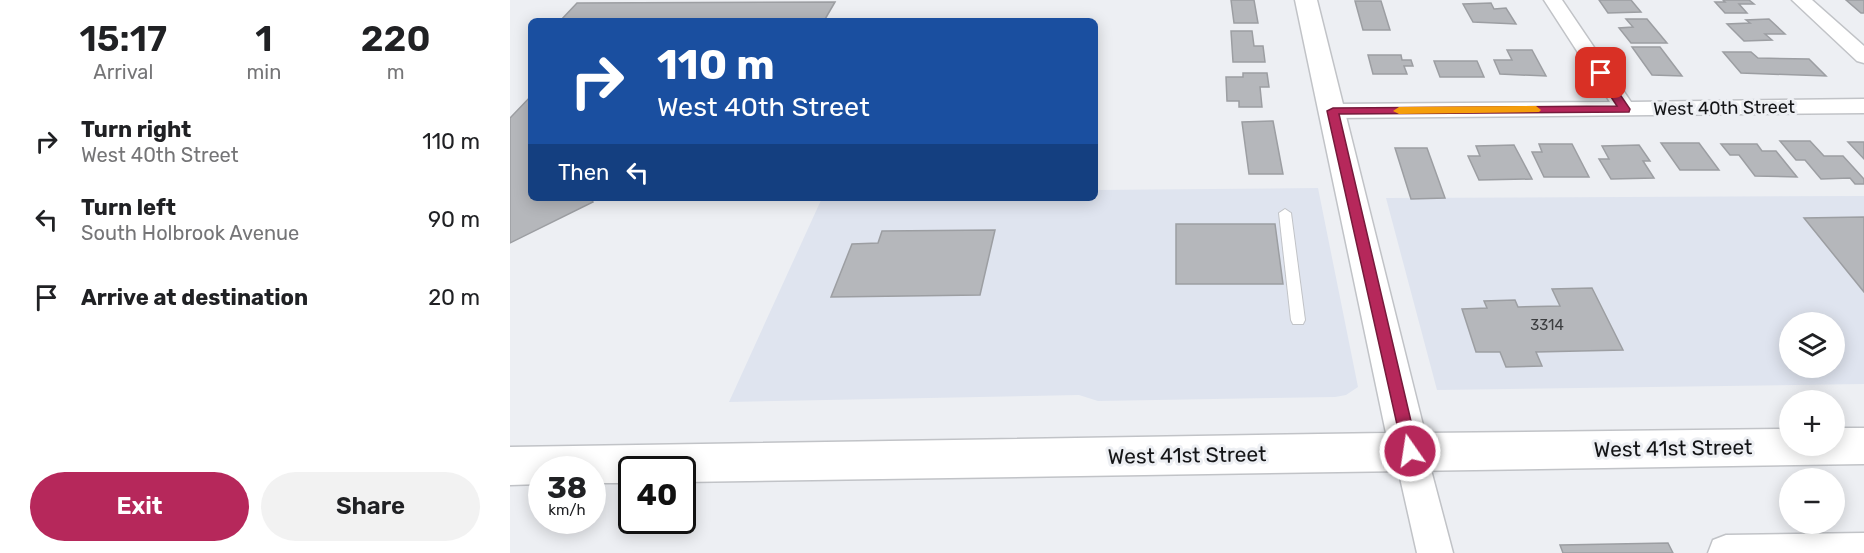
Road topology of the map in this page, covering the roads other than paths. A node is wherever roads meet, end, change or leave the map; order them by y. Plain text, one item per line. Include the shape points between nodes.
1 (1306, 0) edge
2 (1553, 0) edge
3 (1801, 0) edge
4 (1864, 57) edge
5 (1864, 106) edge
6 (1625, 109) junction
7 (1333, 111) junction
8 (1285, 213) dead end
9 (1298, 320) dead end
10 (1864, 446) edge
11 (1410, 451) junction
12 (510, 466) edge
13 (1864, 551) edge
14 (1435, 553) edge
15 (1726, 553) edge

1 - 7 main road
2 - 6 street
3 - 4 street
5 - 6 street, West 40th Street
6 - 7 street, West 40th Street
7 - 11 main road
8 - 9 lane
10 - 11 main road, West 41st Street
11 - 12 main road, West 41st Street
11 - 14 street
13 - 15 street

